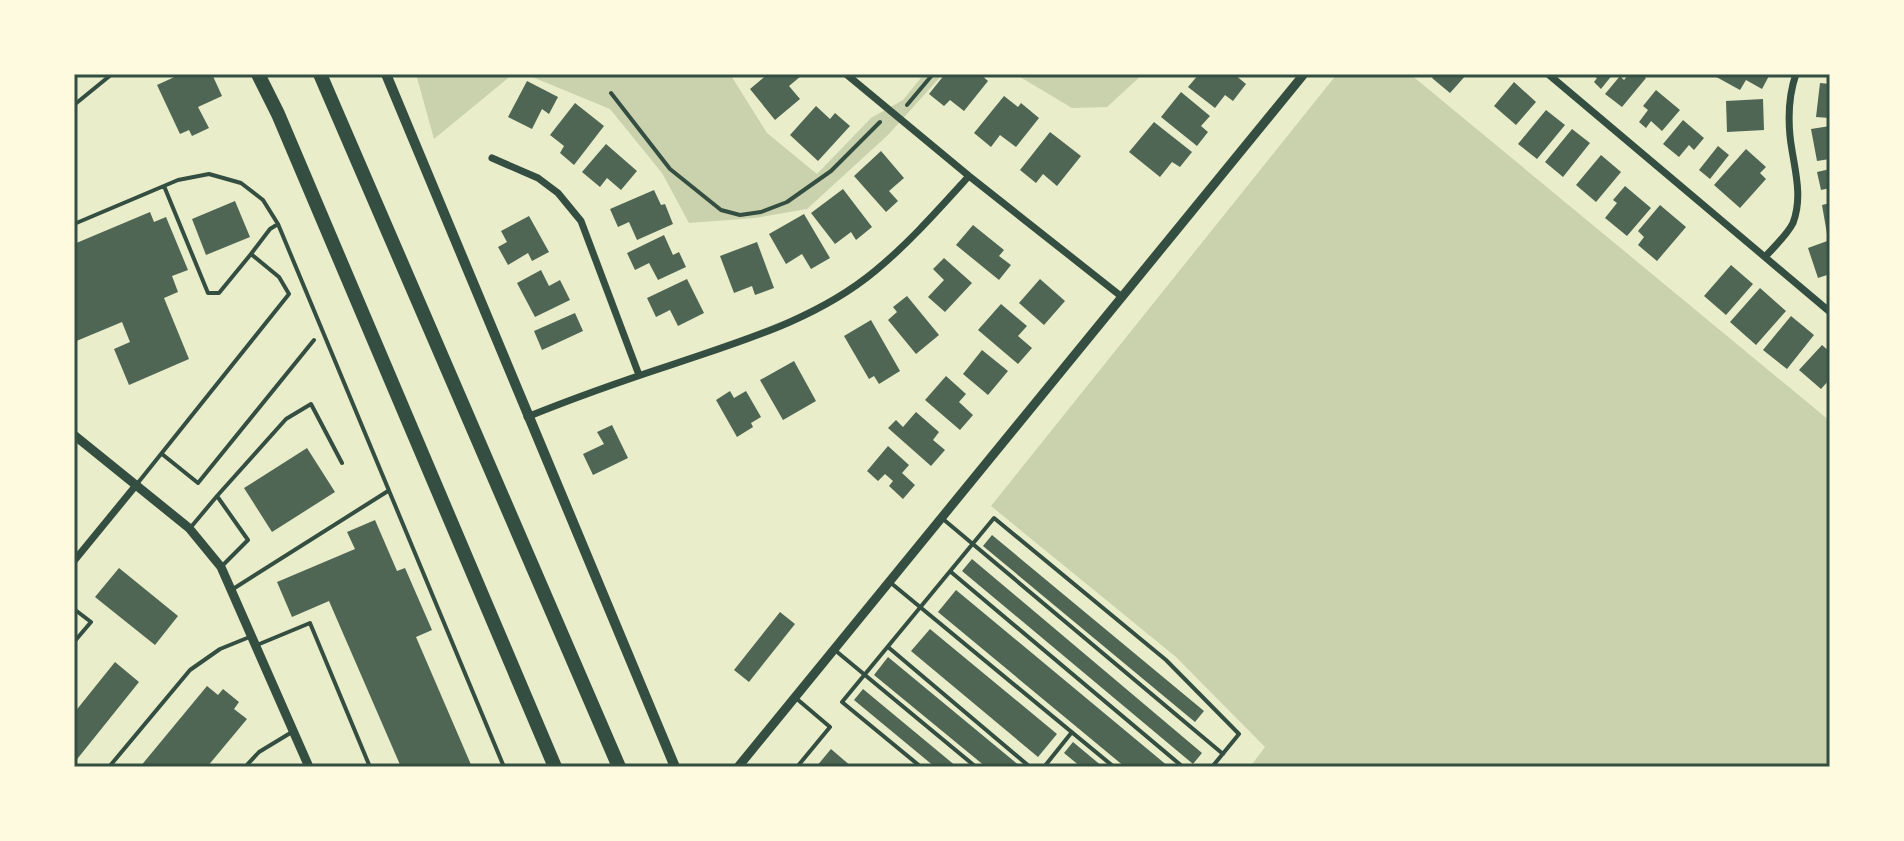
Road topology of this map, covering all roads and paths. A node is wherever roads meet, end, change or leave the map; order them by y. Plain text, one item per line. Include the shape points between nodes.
1 (112, 74) edge
2 (258, 74) edge
3 (386, 74) edge
4 (846, 74) edge
5 (933, 74) edge
6 (1304, 74) edge
7 (1548, 74) edge
8 (1796, 74) edge
9 (323, 79) edge
10 (611, 93) dead end
11 (74, 105) edge
12 (907, 105) dead end
13 (880, 122) dead end
14 (492, 158) dead end
15 (969, 176) junction
16 (164, 186) junction
17 (74, 224) edge
18 (278, 224) junction
19 (251, 254) junction
20 (1765, 257) junction
21 (1122, 297) junction
22 (1830, 312) edge
23 (314, 340) dead end
24 (639, 375) junction
25 (527, 417) junction
26 (74, 435) edge
27 (162, 454) junction
28 (342, 463) dead end
29 (137, 484) junction
30 (388, 491) junction
31 (217, 496) junction
32 (941, 517) junction
33 (189, 528) junction
34 (973, 544) junction
35 (74, 561) edge
36 (221, 567) junction
37 (951, 572) junction
38 (889, 581) junction
39 (233, 589) junction
40 (921, 607) junction
41 (74, 609) edge
42 (255, 640) junction
43 (74, 642) edge
44 (888, 647) junction
45 (834, 650) junction
46 (865, 675) junction
47 (795, 698) junction
48 (294, 731) junction
49 (1072, 732) junction
50 (1223, 754) junction
51 (109, 767) edge
52 (245, 767) edge
53 (309, 767) edge
54 (370, 767) edge
55 (504, 767) edge
56 (555, 767) edge
57 (619, 767) edge
58 (675, 767) edge
59 (738, 767) edge
60 (797, 767) edge
61 (921, 767) edge
62 (976, 767) edge
63 (1030, 767) edge
64 (1044, 767) edge
65 (1114, 767) edge
66 (1183, 767) edge
67 (1212, 767) edge

1 - 11 lane
2 - 56 highway
3 - 25 main road
4 - 15 street
5 - 12 lane
6 - 21 street
7 - 20 street
8 - 20 street via 1790,93 1790,135 1798,208 1791,227
9 - 57 highway
10 - 13 lane via 670,169 721,210 740,215 787,202 831,171
14 - 24 street via 538,178 581,221
15 - 21 street
15 - 24 street via 873,273 825,304 766,333
16 - 17 lane
16 - 18 lane via 209,174 241,183 263,200
16 - 19 lane via 208,293 219,293
18 - 19 lane
18 - 30 lane
19 - 27 lane via 279,277 289,294
20 - 22 street
21 - 32 street
23 - 27 lane via 198,483
24 - 25 street
25 - 58 main road
26 - 29 street
27 - 29 lane
28 - 31 lane via 311,404 286,419
29 - 33 street
29 - 35 street
30 - 39 lane
30 - 55 lane
31 - 33 lane
31 - 36 lane via 248,540
32 - 34 lane
32 - 38 street
33 - 36 street
34 - 37 lane
34 - 50 lane
34 - 50 lane via 994,518 1166,660 1239,734
36 - 39 street
37 - 40 lane
37 - 66 lane
38 - 40 lane
38 - 45 street
39 - 42 street
40 - 44 lane
40 - 49 lane
41 - 43 lane via 91,622
42 - 48 street
42 - 51 lane via 220,649 190,670
42 - 54 lane via 310,623
44 - 46 lane
44 - 63 lane
45 - 46 lane
45 - 47 street
46 - 61 lane via 842,702
46 - 62 lane
47 - 59 street
47 - 60 lane via 830,727
48 - 52 lane
48 - 53 street
49 - 64 lane
49 - 65 lane
50 - 67 lane

